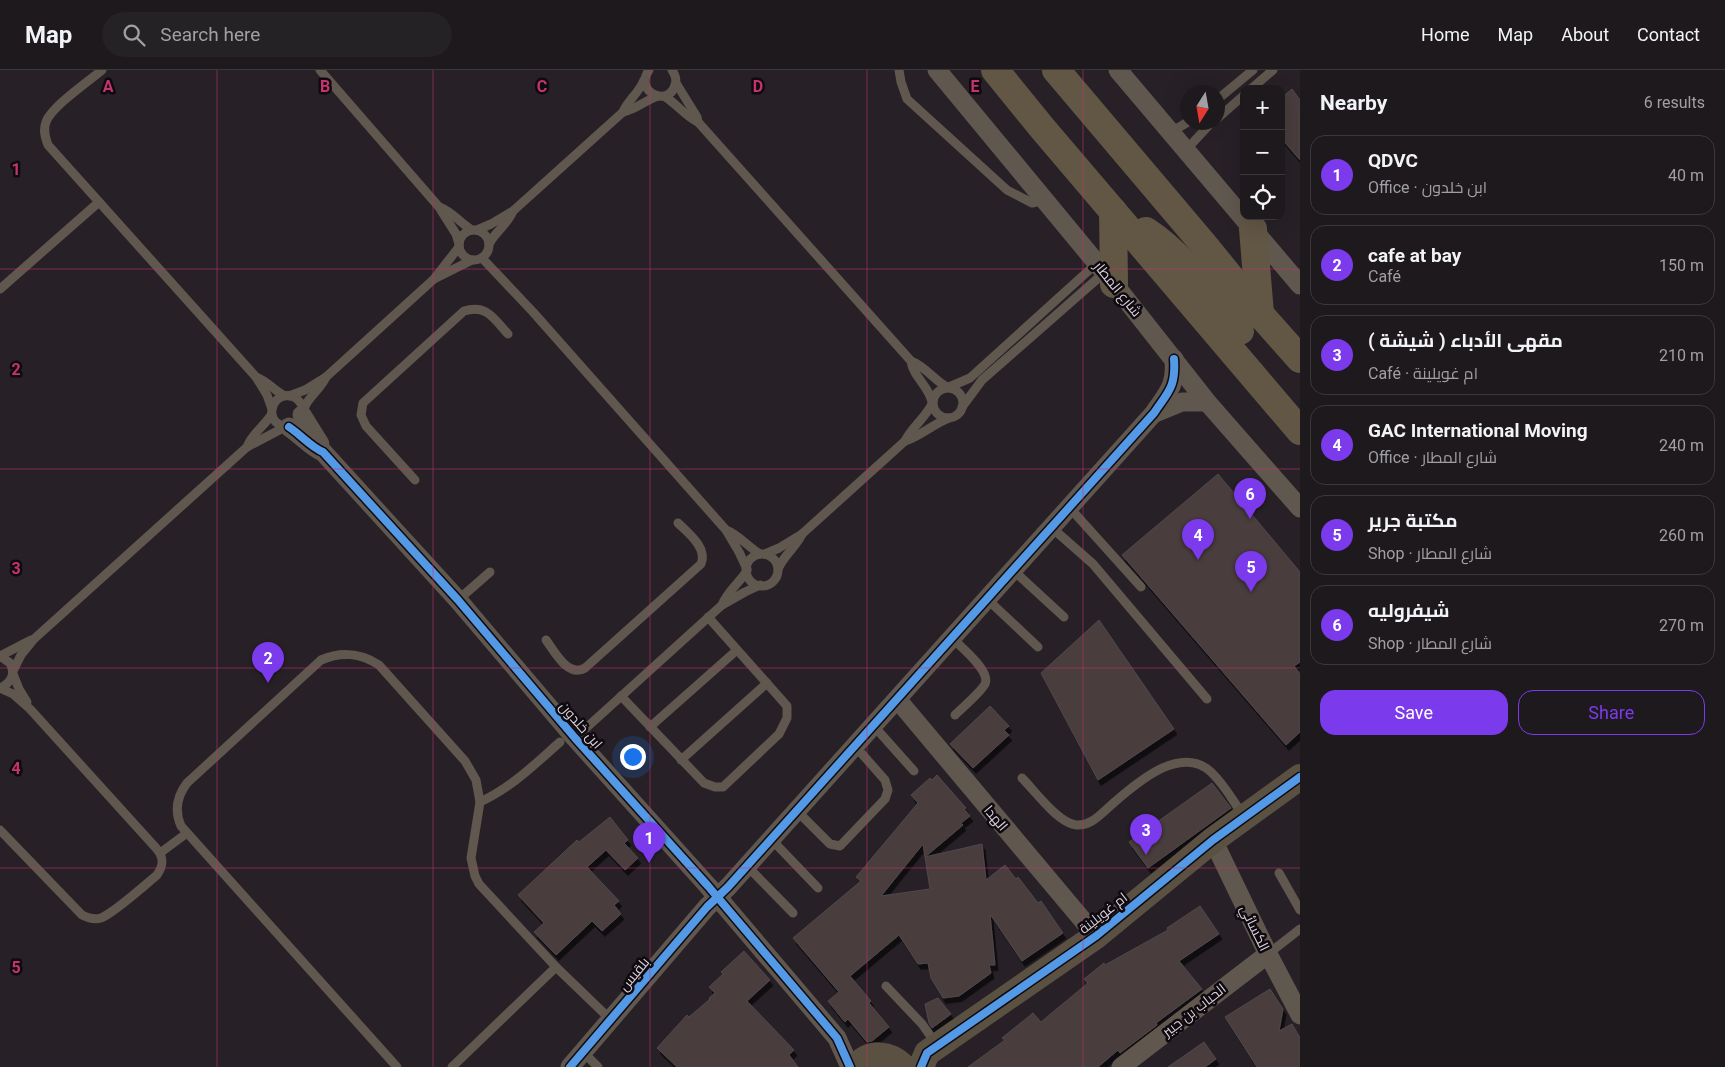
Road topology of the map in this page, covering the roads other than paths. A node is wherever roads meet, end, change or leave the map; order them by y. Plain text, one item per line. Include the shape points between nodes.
1 (102, 70) edge
2 (320, 70) edge
3 (672, 70) edge
4 (682, 70) edge
5 (900, 70) edge
6 (937, 70) edge
7 (995, 70) edge
8 (1056, 70) edge
9 (1118, 70) edge
10 (1253, 70) edge
11 (1273, 70) edge
12 (645, 74) edge
13 (676, 81) junction
14 (1256, 85) edge
15 (1225, 92) edge
16 (661, 96) junction
17 (1240, 99) edge
18 (623, 112) junction
19 (1225, 112) edge
20 (698, 122) junction
21 (1180, 127) edge
22 (1205, 130) edge
23 (1171, 132) junction
24 (1186, 150) junction
25 (1045, 200) junction
26 (99, 202) junction
27 (439, 207) junction
28 (513, 211) junction
29 (1118, 216) junction
30 (474, 230) junction
31 (1253, 230) junction
32 (489, 244) junction
33 (459, 245) junction
34 (482, 258) junction
35 (472, 260) junction
36 (1105, 273) junction
37 (434, 280) junction
38 (1300, 285) edge
39 (0, 289) edge
40 (1260, 314) junction
41 (508, 334) dead end
42 (1174, 359) junction
43 (1300, 359) edge
44 (911, 361) junction
45 (256, 377) junction
46 (326, 377) junction
47 (948, 387) junction
48 (287, 396) junction
49 (1207, 402) junction
50 (1300, 402) edge
51 (932, 403) junction
52 (962, 407) junction
53 (272, 411) junction
54 (1154, 413) junction
55 (948, 418) junction
56 (295, 420) junction
57 (1300, 431) edge
58 (905, 441) junction
59 (247, 447) junction
60 (414, 480) dead end
61 (1069, 507) junction
62 (1300, 508) edge
63 (678, 523) dead end
64 (1051, 527) junction
65 (726, 530) junction
66 (802, 534) junction
67 (762, 554) junction
68 (778, 568) junction
69 (747, 570) junction
70 (1013, 570) junction
71 (490, 572) dead end
72 (760, 585) junction
73 (1141, 587) dead end
74 (987, 599) junction
75 (458, 600) junction
76 (722, 605) junction
77 (708, 617) junction
78 (1064, 617) dead end
79 (952, 638) junction
80 (34, 639) junction
81 (546, 640) dead end
82 (1038, 647) dead end
83 (737, 650) junction
84 (0, 656) edge
85 (13, 672) junction
86 (767, 683) junction
87 (0, 688) edge
88 (621, 696) junction
89 (897, 699) junction
90 (1206, 699) dead end
91 (30, 709) junction
92 (955, 716) dead end
93 (873, 725) junction
94 (650, 727) junction
95 (568, 740) junction
96 (855, 746) junction
97 (682, 760) junction
98 (914, 771) dead end
99 (1300, 777) edge
100 (1022, 778) dead end
101 (480, 802) junction
102 (797, 810) junction
103 (1244, 817) junction
104 (0, 830) edge
105 (187, 833) junction
106 (771, 839) junction
107 (1213, 840) junction
108 (160, 853) junction
109 (747, 866) junction
110 (1279, 873) dead end
111 (818, 888) dead end
112 (718, 898) junction
113 (1300, 910) edge
114 (793, 913) dead end
115 (1300, 929) edge
116 (1096, 936) junction
117 (1268, 954) junction
118 (556, 967) junction
119 (886, 986) dead end
120 (1300, 1015) edge
121 (611, 1020) junction
122 (838, 1038) junction
123 (583, 1052) junction
124 (928, 1056) edge
125 (881, 1061) edge
126 (396, 1067) edge
127 (452, 1067) edge
128 (570, 1067) edge
129 (598, 1067) edge
130 (850, 1067) edge
131 (1120, 1067) edge

1 - 26 lane via 58,106 46,120 44,132 48,145
2 - 27 lane
3 - 13 lane
4 - 13 lane
5 - 25 lane via 907,99 1007,190 1032,202
6 - 25 street, شارع المطار
7 - 29 main road
8 - 40 main road
9 - 23 street
10 - 15 lane
11 - 14 lane
12 - 16 lane via 647,88
12 - 18 lane via 639,91
13 - 16 lane via 672,92
13 - 20 lane
16 - 18 lane
16 - 20 lane
17 - 19 lane
18 - 28 lane
20 - 44 lane
21 - 23 lane
22 - 24 lane
23 - 24 street
24 - 31 street
25 - 36 street, شارع المطار
26 - 39 lane
26 - 45 lane
27 - 30 lane
27 - 33 lane
28 - 30 lane
28 - 32 lane
29 - 36 main road
29 - 50 main road via 1164,243 1180,259
29 - 57 main road
30 - 32 lane via 484,234
30 - 33 lane via 462,236
31 - 38 street
31 - 40 main road
32 - 34 lane via 488,252
33 - 35 lane via 462,254
33 - 37 lane
34 - 35 lane
34 - 65 lane
35 - 37 lane
36 - 42 street, شارع المطار
36 - 47 lane via 970,378
36 - 52 lane via 982,380
37 - 46 lane
40 - 43 main road
41 - 60 lane via 487,311 464,311 363,404 361,415 366,426
42 - 49 street, شارع المطار
42 - 54 street, بلقيس via 1173,382 1168,395
44 - 47 lane
44 - 51 lane via 913,370 930,393
45 - 48 lane
45 - 53 lane
46 - 48 lane
46 - 56 lane
47 - 51 lane via 937,392
47 - 52 lane via 959,392
48 - 53 lane via 276,400
48 - 56 lane via 300,402
49 - 54 street via 1182,402
49 - 62 street, شارع المطار
51 - 55 lane via 936,412
51 - 58 lane
52 - 55 lane via 957,415
53 - 56 lane via 276,422
53 - 59 lane
54 - 61 street, بلقيس
55 - 58 lane
56 - 59 lane
56 - 75 street, ابن خلدون via 304,437 323,452
58 - 66 lane
59 - 80 lane
61 - 64 street, بلقيس
61 - 73 lane
63 - 81 lane via 701,548 701,564 585,668 577,671 569,668
64 - 70 street, بلقيس
64 - 90 lane via 1093,564
65 - 67 lane
65 - 69 lane
66 - 67 lane
66 - 68 lane
67 - 68 lane via 772,558
67 - 69 lane via 749,561
68 - 72 lane via 773,581
69 - 72 lane via 752,582
69 - 76 lane
70 - 74 street, بلقيس
70 - 78 lane
71 - 75 lane
72 - 76 lane
74 - 79 street, بلقيس
74 - 82 lane
75 - 95 street, ابن خلدون
76 - 77 lane
77 - 83 lane
77 - 88 lane
79 - 89 street, بلقيس
79 - 92 lane via 983,670 986,678 984,685
80 - 84 lane
80 - 85 lane
83 - 86 lane
83 - 94 lane
84 - 85 lane via 10,663
85 - 87 lane via 11,680
85 - 91 lane
86 - 97 lane
86 - 97 lane via 787,706 787,718 779,734 724,787 715,788 704,783
87 - 91 lane via 13,694
88 - 94 lane
88 - 95 lane
89 - 93 street, بلقيس
89 - 116 street, الهدا
91 - 108 lane
93 - 96 street, بلقيس
93 - 98 lane
94 - 97 lane
95 - 101 lane via 503,790
95 - 112 street, ابن خلدون
96 - 102 street, بلقيس
96 - 102 lane via 885,780 888,790 885,799 840,846 830,844
99 - 103 street, ام غويلينة
100 - 103 lane via 1062,819 1076,825 1090,823 1126,792 1162,768 1185,762 1210,771
101 - 105 lane via 476,780 464,761 379,665 364,656 338,654 321,660 187,783 177,805 178,819
101 - 118 lane via 471,858 475,876 485,891
102 - 106 street, بلقيس
103 - 107 street, ام غويلينة
104 - 108 lane via 82,915 95,919 108,914 157,875 162,868
105 - 108 lane
105 - 126 lane
106 - 109 street, بلقيس
106 - 111 lane
107 - 116 street, ام غويلينة
107 - 117 street, الكسائي
109 - 112 street, بلقيس
109 - 114 lane
110 - 113 lane
112 - 121 street, بلقيس
112 - 122 street, ابن خلدون
115 - 117 lane
116 - 124 street, ام غويلينة
117 - 120 street, الكسائي
117 - 131 street, الحباب بن جبير
118 - 121 lane
118 - 127 lane
119 - 124 lane via 922,1024
121 - 123 street, بلقيس
122 - 125 street, ابن خلدون
122 - 130 street, ابن خلدون
123 - 128 street, بلقيس
123 - 129 lane
124 - 125 street

